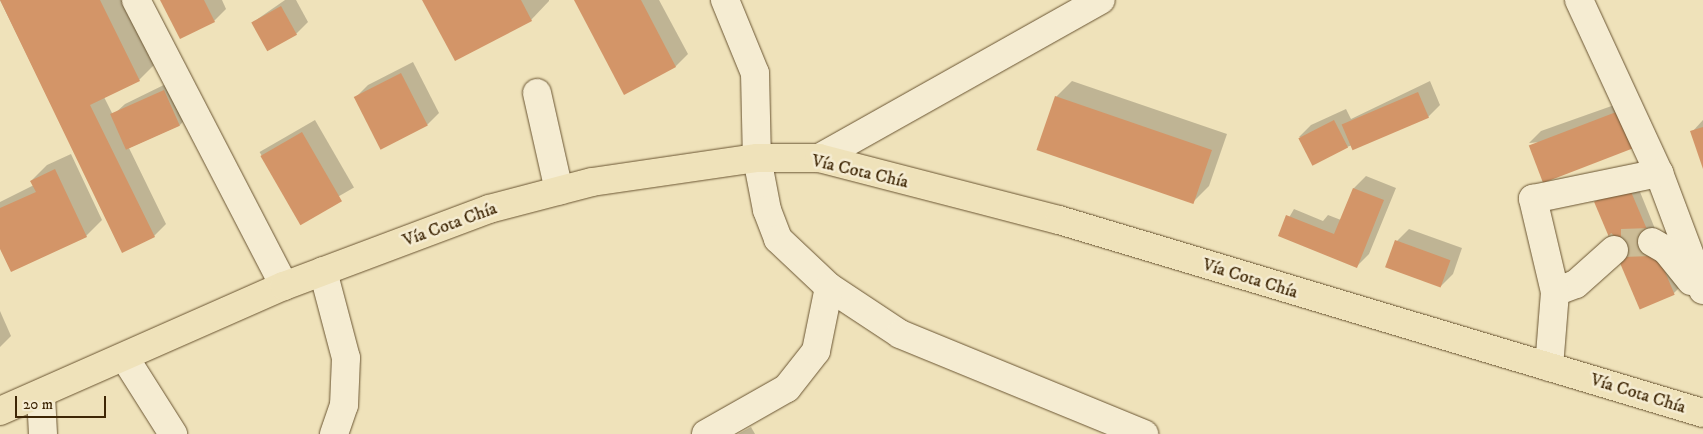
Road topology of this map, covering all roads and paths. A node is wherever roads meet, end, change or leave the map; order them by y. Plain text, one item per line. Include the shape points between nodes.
1 (136, 0) edge
2 (725, 0) edge
3 (1101, 0) edge
4 (1579, 0) edge
5 (537, 93) dead end
6 (757, 158) junction
7 (819, 158) junction
8 (1659, 173) junction
9 (559, 191) junction
10 (1652, 242) tunnel mouth
11 (1614, 250) tunnel mouth
12 (323, 271) junction
13 (284, 286) junction
14 (829, 287) junction
15 (1703, 290) edge
16 (1555, 292) junction
17 (1703, 299) edge
18 (125, 358) junction
19 (1550, 367) junction
20 (41, 396) junction
21 (344, 405) junction
22 (0, 411) edge
23 (1703, 413) edge
24 (43, 434) edge
25 (173, 434) edge
26 (334, 434) edge
27 (357, 434) edge
28 (706, 434) edge
29 (1144, 434) edge

1 - 13 street
2 - 6 street via 755,73
3 - 7 street
4 - 8 street
5 - 9 street
6 - 7 main road, Vía Cota Chía
6 - 9 main road, Vía Cota Chía via 592,182
6 - 14 street via 766,210 778,240
7 - 19 main road, Vía Cota Chía via 1059,220
8 - 15 street
8 - 16 street via 1533,199
9 - 12 main road, Vía Cota Chía via 489,209
10 - 17 street via 1680,265
11 - 16 street via 1576,284
12 - 13 main road, Vía Cota Chía
12 - 21 street via 346,358
13 - 18 main road, Vía Cota Chía
14 - 28 street via 816,351 788,388
14 - 29 street via 900,334
16 - 19 street
18 - 20 main road, Vía Cota Chía
18 - 25 street
19 - 23 main road, Vía Cota Chía
20 - 22 main road, Vía Cota Chía
20 - 24 street
21 - 26 street
21 - 27 street

